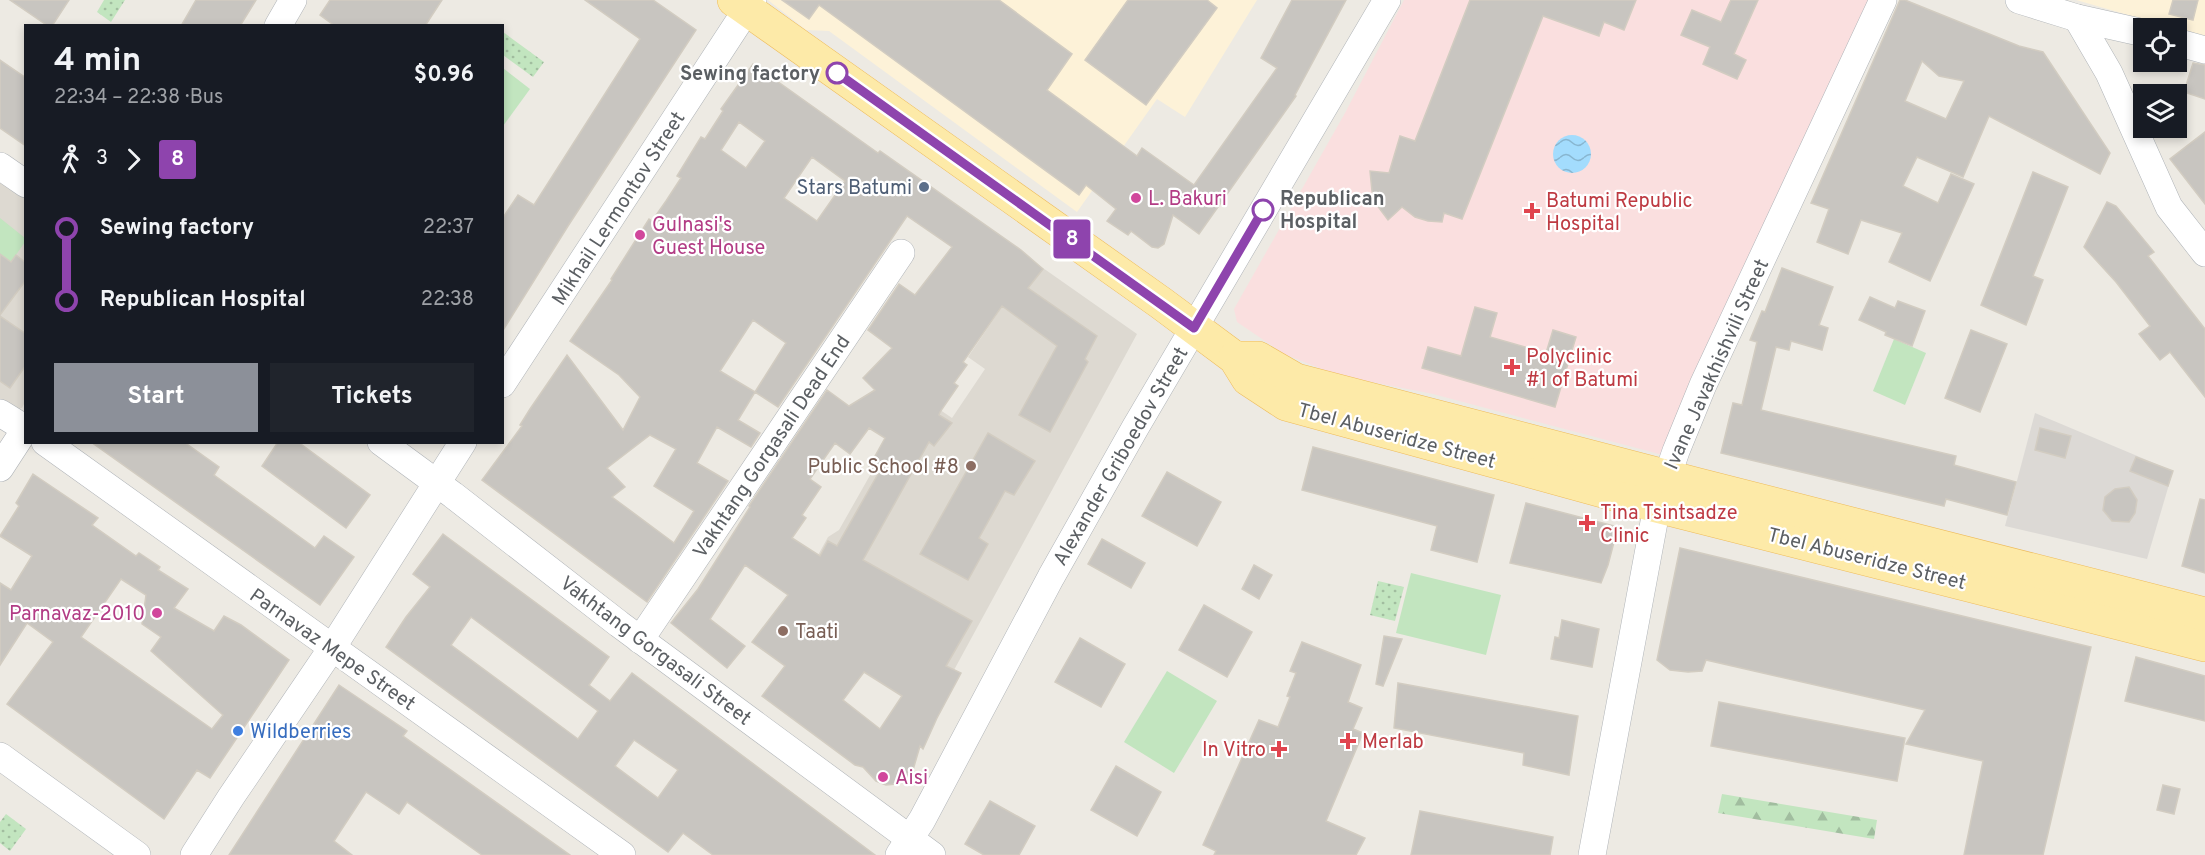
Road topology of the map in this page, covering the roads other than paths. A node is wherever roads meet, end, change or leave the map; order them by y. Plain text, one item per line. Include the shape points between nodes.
1 (293, 0) edge
2 (1387, 0) edge
3 (1883, 0) edge
4 (2019, 0) edge
5 (745, 3) edge
6 (2077, 18) junction
7 (279, 24) edge
8 (2133, 31) edge
9 (2187, 45) edge
10 (2205, 50) edge
11 (0, 166) edge
12 (24, 183) edge
13 (901, 253) dead end
14 (2205, 253) edge
15 (1194, 328) junction
16 (504, 381) edge
17 (0, 413) edge
18 (24, 428) edge
19 (24, 431) edge
20 (48, 444) edge
21 (384, 444) edge
22 (462, 444) edge
23 (0, 468) edge
24 (437, 483) junction
25 (1662, 491) junction
26 (2205, 614) edge
27 (640, 640) junction
28 (2205, 645) edge
29 (332, 648) junction
30 (0, 756) edge
31 (905, 847) edge
32 (136, 855) edge
33 (194, 855) edge
34 (622, 855) edge
35 (932, 855) edge
36 (1592, 855) edge

1 - 7 street
2 - 15 street, Alexander Griboedov Street
3 - 25 street, Ivane Javakhishvili Street via 1703,385
4 - 6 street
5 - 15 main road, Tbel Abuseridze Street
5 - 16 street, Mikhail Lermontov Street
6 - 8 street
6 - 14 street via 2109,73 2169,207
9 - 10 street
11 - 12 street
13 - 27 street, Vakhtang Gorgasali Dead End
15 - 25 main road, Tbel Abuseridze Street via 1234,358 1248,379 1286,404
15 - 31 street, Alexander Griboedov Street via 1051,578
17 - 18 street
19 - 23 street
20 - 29 street, Parnavaz Mepe Street
21 - 24 street, Vakhtang Gorgasali Street
22 - 24 street
24 - 27 street, Vakhtang Gorgasali Street
24 - 29 street
25 - 26 main road, Tbel Abuseridze Street
25 - 28 main road, Tbel Abuseridze Street
25 - 36 street, Ivane Javakhishvili Street
27 - 31 street, Vakhtang Gorgasali Street
29 - 33 street
29 - 34 street, Parnavaz Mepe Street
30 - 32 street
31 - 35 street, Vakhtang Gorgasali Street

